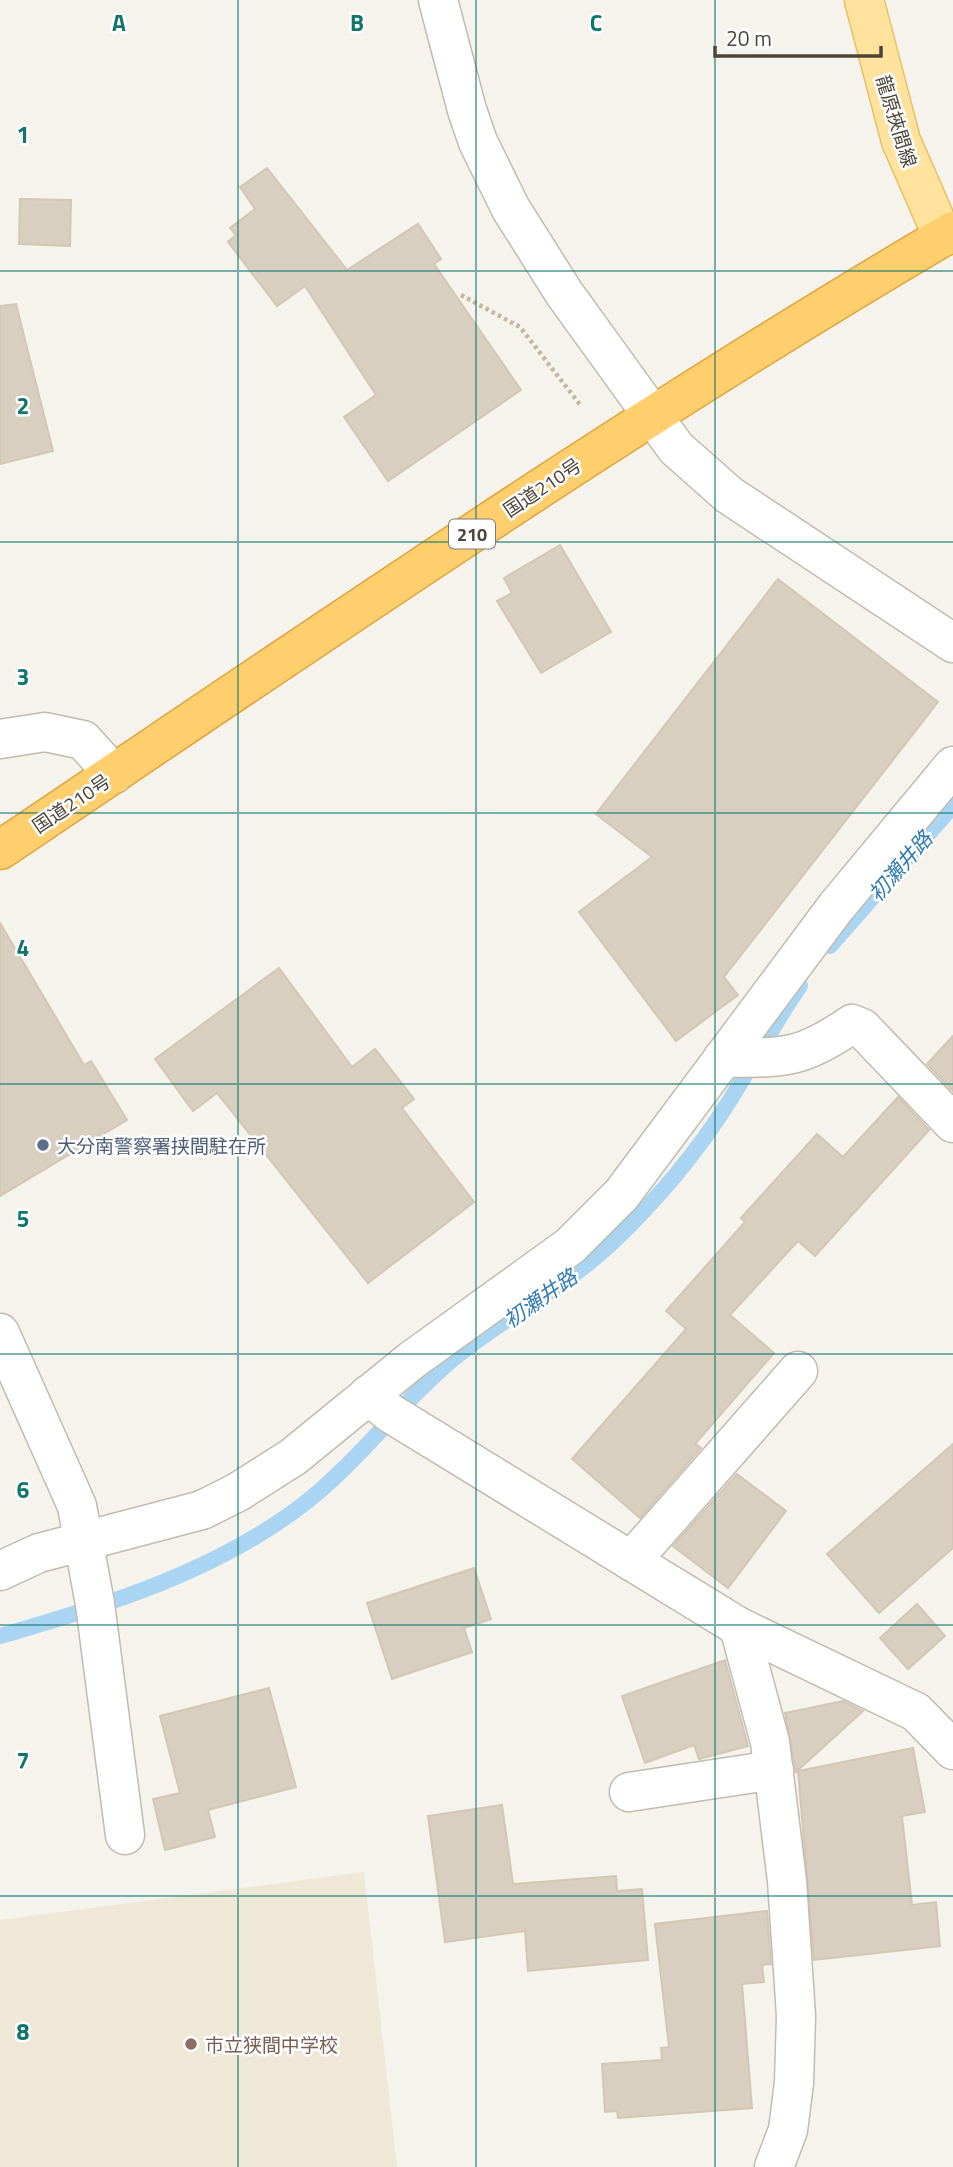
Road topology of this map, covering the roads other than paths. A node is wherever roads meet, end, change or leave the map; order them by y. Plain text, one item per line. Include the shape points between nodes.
1 (438, 0) edge
2 (864, 0) edge
3 (948, 234) edge
4 (652, 415) junction
5 (953, 643) edge
6 (0, 739) edge
7 (953, 766) edge
8 (114, 774) junction
9 (0, 850) edge
10 (723, 1058) junction
11 (953, 1123) edge
12 (0, 1333) edge
13 (798, 1371) dead end
14 (369, 1395) junction
15 (83, 1541) junction
16 (631, 1561) junction
17 (0, 1571) edge
18 (739, 1627) junction
19 (953, 1750) edge
20 (774, 1770) junction
21 (629, 1792) dead end
22 (125, 1835) dead end
23 (774, 2167) edge

1 - 4 street via 467,110 506,199 564,293
2 - 3 main road, 龍原挾間線 via 901,141
3 - 4 highway, 国道210号 / 210
4 - 5 street via 676,449 729,495
4 - 8 highway, 国道210号 / 210
6 - 8 street via 45,732 83,740
7 - 10 street via 836,906
8 - 9 highway, 国道210号 / 210
10 - 11 street via 786,1057 818,1048 852,1024 862,1028
10 - 14 street via 604,1215
12 - 15 street via 68,1483
13 - 16 street
14 - 15 street via 293,1457 202,1510
14 - 16 street via 390,1413
15 - 17 street via 39,1553
15 - 22 street
16 - 18 street
18 - 19 street via 916,1712
18 - 20 street via 771,1742
20 - 21 street
20 - 23 street via 796,2016 788,2130

